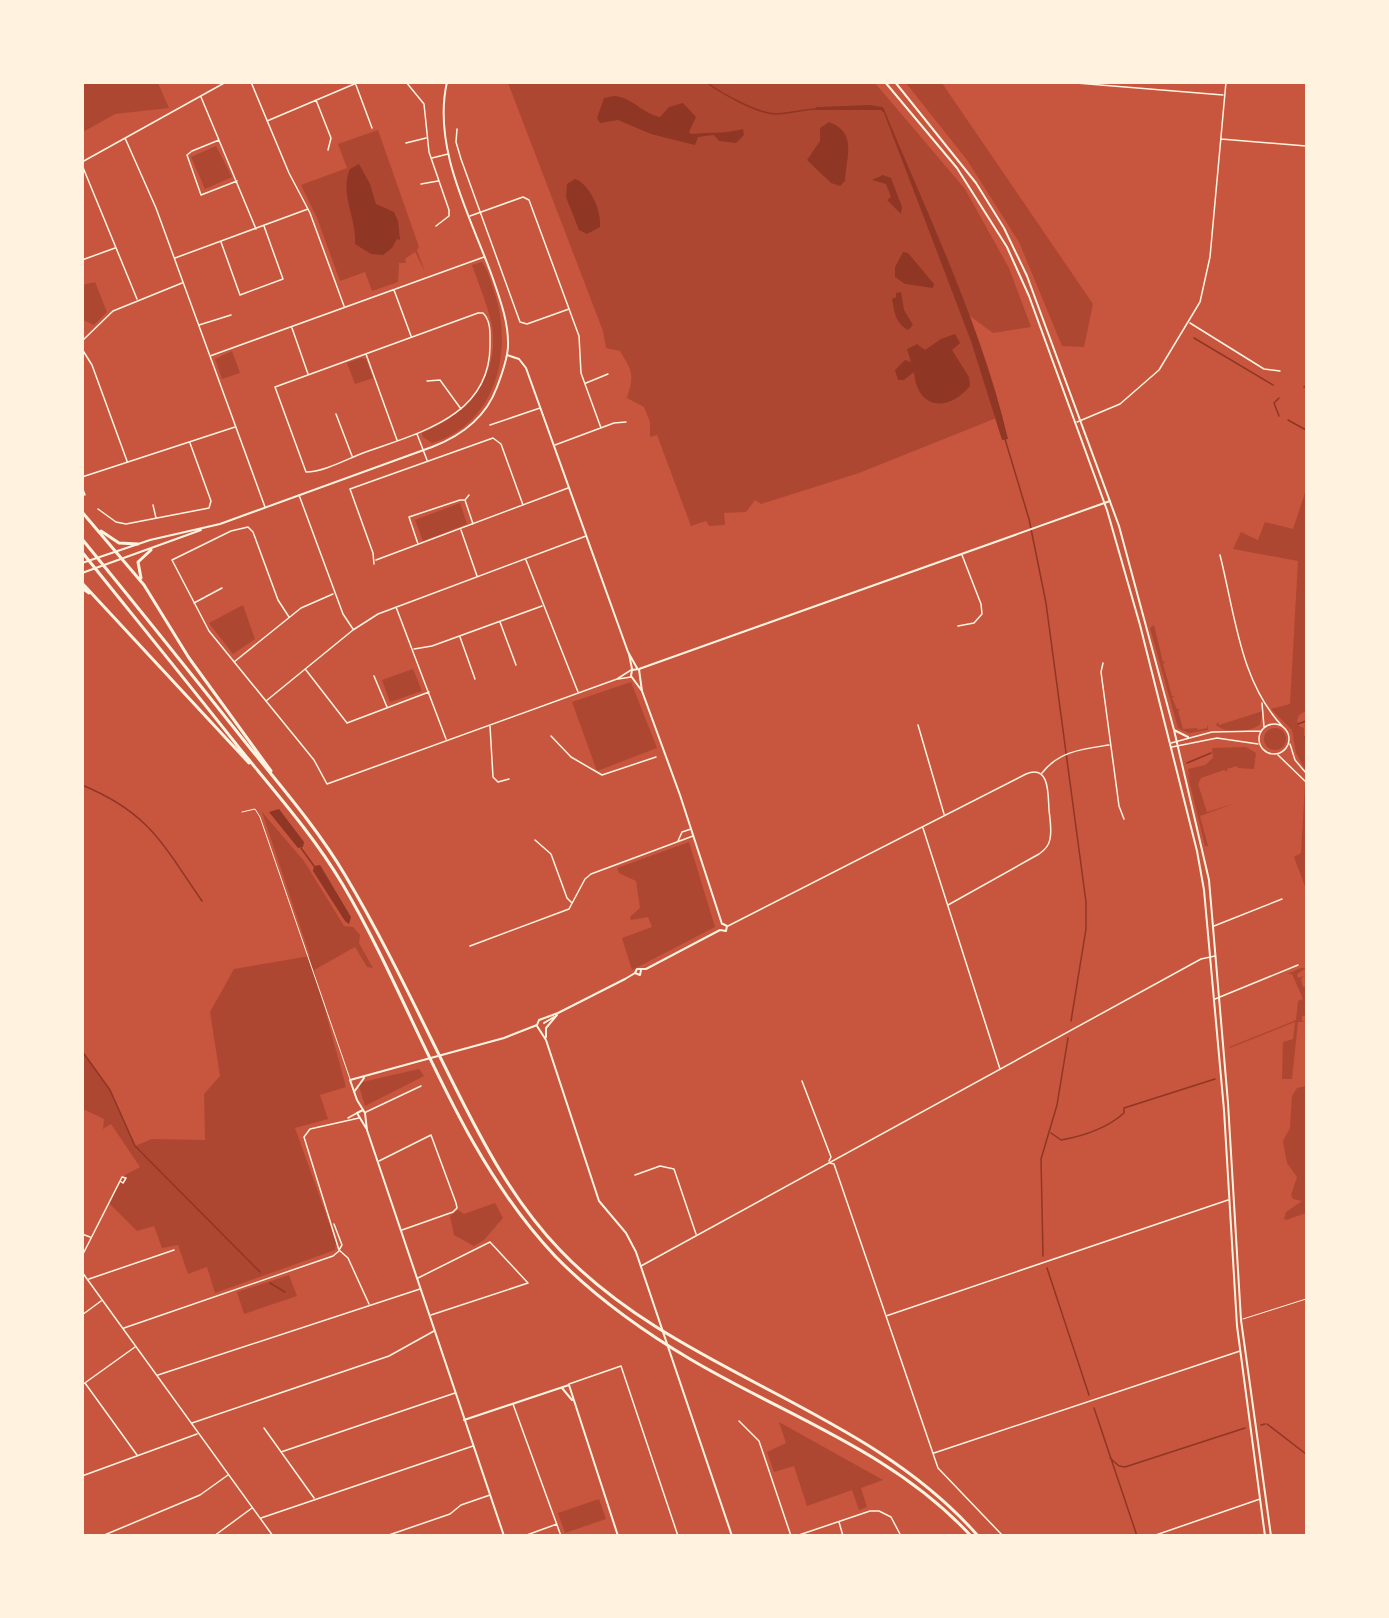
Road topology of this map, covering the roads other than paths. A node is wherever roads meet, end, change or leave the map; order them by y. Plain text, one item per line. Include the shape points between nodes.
1 (226, 82) edge
2 (251, 82) edge
3 (359, 82) edge
4 (406, 82) edge
5 (447, 82) edge
6 (885, 82) edge
7 (895, 82) edge
8 (1064, 82) edge
9 (1226, 82) edge
10 (221, 84) edge
11 (356, 84) edge
12 (1224, 95) junction
13 (201, 96) junction
14 (316, 99) junction
15 (267, 121) junction
16 (372, 128) dead end
17 (456, 129) dead end
18 (126, 138) junction
19 (427, 138) junction
20 (1220, 139) junction
21 (220, 140) junction
22 (406, 143) dead end
23 (1306, 146) edge
24 (328, 150) dead end
25 (448, 153) junction
26 (431, 159) junction
27 (82, 163) edge
28 (438, 180) junction
29 (238, 181) junction
30 (421, 184) dead end
31 (308, 209) junction
32 (480, 212) junction
33 (470, 216) junction
34 (264, 226) junction
35 (436, 226) dead end
36 (256, 229) junction
37 (221, 242) junction
38 (116, 248) junction
39 (485, 256) junction
40 (174, 259) junction
41 (82, 260) edge
42 (183, 282) junction
43 (394, 290) junction
44 (137, 299) junction
45 (345, 307) junction
46 (569, 309) junction
47 (231, 315) dead end
48 (1189, 322) junction
49 (198, 325) junction
50 (291, 327) junction
51 (411, 337) junction
52 (82, 341) edge
53 (82, 349) edge
54 (366, 354) junction
55 (507, 355) junction
56 (210, 356) junction
57 (1280, 371) dead end
58 (309, 375) junction
59 (608, 375) dead end
60 (427, 381) dead end
61 (585, 383) junction
62 (540, 408) junction
63 (461, 409) junction
64 (336, 414) dead end
65 (1082, 420) junction
66 (626, 422) dead end
67 (1076, 423) junction
68 (490, 425) dead end
69 (235, 427) junction
70 (601, 428) junction
71 (417, 434) junction
72 (398, 441) junction
73 (190, 443) junction
74 (554, 445) junction
75 (423, 450) junction
76 (352, 457) junction
77 (427, 461) junction
78 (127, 462) junction
79 (82, 477) edge
80 (569, 487) junction
81 (82, 488) edge
82 (85, 495) dead end
83 (299, 495) junction
84 (469, 495) dead end
85 (465, 500) junction
86 (1110, 501) junction
87 (1104, 503) junction
88 (153, 505) dead end
89 (523, 505) junction
90 (265, 508) junction
91 (98, 509) dead end
92 (82, 512) edge
93 (156, 519) junction
94 (473, 525) junction
95 (97, 528) junction
96 (201, 530) junction
97 (461, 530) junction
98 (586, 536) junction
99 (82, 539) edge
100 (138, 544) junction
101 (418, 545) junction
102 (151, 550) junction
103 (117, 551) junction
104 (82, 552) edge
105 (962, 554) junction
106 (1220, 555) dead end
107 (123, 559) junction
108 (526, 559) junction
109 (375, 561) junction
110 (82, 563) edge
111 (374, 564) dead end
112 (84, 573) edge
113 (477, 577) junction
114 (82, 583) edge
115 (144, 585) junction
116 (82, 588) edge
117 (222, 588) dead end
118 (334, 594) junction
119 (93, 596) junction
120 (193, 603) junction
121 (543, 606) junction
122 (396, 607) junction
123 (289, 617) junction
124 (500, 621) junction
125 (958, 626) dead end
126 (353, 630) junction
127 (460, 637) junction
128 (413, 650) junction
129 (628, 652) junction
130 (234, 662) junction
131 (1103, 663) dead end
132 (516, 665) dead end
133 (652, 666) junction
134 (305, 669) junction
135 (638, 669) junction
136 (631, 670) junction
137 (641, 675) junction
138 (374, 676) dead end
139 (632, 678) junction
140 (475, 679) dead end
141 (617, 679) junction
142 (642, 691) junction
143 (429, 692) junction
144 (578, 693) junction
145 (266, 701) junction
146 (1263, 701) junction
147 (388, 708) junction
148 (490, 725) junction
149 (918, 725) dead end
150 (1284, 728) junction
151 (1174, 730) junction
152 (1262, 730) junction
153 (551, 736) dead end
154 (1188, 737) junction
155 (447, 740) junction
156 (1176, 741) junction
157 (1170, 743) junction
158 (1289, 743) junction
159 (1110, 745) junction
160 (1260, 745) junction
161 (1178, 746) junction
162 (1171, 748) junction
163 (1277, 754) junction
164 (656, 757) dead end
165 (1306, 773) edge
166 (1041, 774) junction
167 (509, 779) dead end
168 (1306, 782) edge
169 (271, 786) junction
170 (295, 804) junction
171 (242, 812) dead end
172 (944, 815) junction
173 (1124, 819) dead end
174 (923, 827) junction
175 (691, 829) junction
176 (693, 837) junction
177 (535, 840) dead end
178 (677, 842) junction
179 (1282, 899) dead end
180 (573, 903) junction
181 (948, 905) junction
182 (722, 924) junction
183 (727, 926) junction
184 (1214, 926) junction
185 (720, 930) junction
186 (470, 946) dead end
187 (1216, 955) junction
188 (1209, 956) junction
189 (1298, 965) dead end
190 (1219, 998) junction
191 (1214, 999) junction
192 (558, 1014) junction
193 (543, 1023) junction
194 (538, 1026) junction
195 (545, 1031) junction
196 (546, 1040) junction
197 (1000, 1069) junction
198 (366, 1076) junction
199 (350, 1080) junction
200 (802, 1081) dead end
201 (421, 1086) dead end
202 (354, 1092) junction
203 (357, 1100) junction
204 (357, 1112) junction
205 (364, 1113) junction
206 (360, 1118) junction
207 (348, 1119) junction
208 (367, 1130) junction
209 (378, 1162) junction
210 (828, 1163) junction
211 (635, 1175) dead end
212 (120, 1181) dead end
213 (1229, 1200) junction
214 (401, 1230) junction
215 (82, 1234) edge
216 (697, 1235) junction
217 (91, 1238) junction
218 (174, 1250) dead end
219 (339, 1250) junction
220 (82, 1256) edge
221 (641, 1266) junction
222 (83, 1274) edge
223 (417, 1279) junction
224 (88, 1280) junction
225 (420, 1289) junction
226 (1306, 1299) edge
227 (103, 1300) junction
228 (369, 1305) junction
229 (82, 1315) edge
230 (430, 1316) junction
231 (886, 1316) junction
232 (1241, 1320) junction
233 (123, 1329) junction
234 (435, 1330) junction
235 (136, 1346) junction
236 (1240, 1351) junction
237 (157, 1376) junction
238 (84, 1384) edge
239 (568, 1385) junction
240 (561, 1387) junction
241 (455, 1393) junction
242 (572, 1400) junction
243 (513, 1403) junction
244 (464, 1420) junction
245 (739, 1421) dead end
246 (192, 1424) junction
247 (264, 1428) dead end
248 (198, 1433) junction
249 (473, 1446) junction
250 (281, 1452) junction
251 (933, 1454) junction
252 (138, 1456) junction
253 (229, 1475) junction
254 (82, 1476) edge
255 (490, 1495) junction
256 (1260, 1498) junction
257 (315, 1499) junction
258 (253, 1508) junction
259 (260, 1518) junction
260 (838, 1521) junction
261 (557, 1524) junction
262 (102, 1536) edge
263 (214, 1536) edge
264 (273, 1536) edge
265 (386, 1536) edge
266 (504, 1536) edge
267 (524, 1536) edge
268 (561, 1536) edge
269 (618, 1536) edge
270 (678, 1536) edge
271 (732, 1536) edge
272 (791, 1536) edge
273 (796, 1536) edge
274 (843, 1536) edge
275 (901, 1536) edge
276 (971, 1536) edge
277 (978, 1536) edge
278 (1003, 1536) edge
279 (1153, 1536) edge
280 (1265, 1536) edge
281 (1271, 1536) edge

1 - 10 street
2 - 15 street
3 - 11 street
4 - 19 street via 424,104
5 - 25 main road via 443,117
6 - 67 main road via 957,168 995,225 1029,296
7 - 65 main road via 962,164 1004,228 1037,300
8 - 12 street
9 - 12 street
10 - 13 street
11 - 14 street
11 - 16 street
12 - 20 street
13 - 18 street
13 - 21 street
14 - 15 street
14 - 24 street via 331,138
15 - 31 street
17 - 32 street via 459,153
18 - 27 street
18 - 40 street
19 - 22 street
19 - 26 street
20 - 23 street
20 - 48 street via 1209,271
21 - 29 street
21 - 29 street via 187,155 201,195
25 - 26 street
25 - 33 main road
26 - 28 street
27 - 38 street
28 - 30 street
28 - 35 street via 450,212
29 - 36 street
31 - 34 street
31 - 45 street
32 - 33 street
32 - 46 street via 521,323
32 - 46 street via 523,196 528,198
33 - 39 main road
34 - 36 street
34 - 37 street via 283,279 240,295
36 - 37 street
37 - 40 street
38 - 41 street
38 - 44 street
39 - 43 street
39 - 55 main road via 504,313
40 - 42 street
42 - 44 street
42 - 49 street
43 - 45 street
43 - 51 street
44 - 52 street via 105,317
45 - 50 street
46 - 61 street via 581,343 580,368
47 - 49 street
48 - 57 street via 1264,369
48 - 65 street via 1159,369 1120,404
49 - 56 street
50 - 56 street
50 - 58 street
51 - 54 street
51 - 63 street via 478,313 486,315 490,332 488,363 480,385
53 - 78 street via 92,365
54 - 58 street
54 - 72 street
55 - 62 main road via 524,364
55 - 75 main road via 495,392 479,416 456,436
56 - 69 street
58 - 76 street via 275,387 304,468 308,472
59 - 61 street
60 - 63 street via 440,380
61 - 70 street
62 - 68 street
62 - 74 main road
63 - 71 street via 441,424
64 - 76 street
65 - 67 street
65 - 86 main road
66 - 70 street
67 - 87 main road
69 - 73 street
69 - 90 street
70 - 74 street
71 - 72 street
71 - 75 street
72 - 76 street
73 - 78 street
73 - 93 street via 211,505
74 - 80 main road
75 - 77 street
75 - 83 main road
77 - 89 street via 489,438 498,439
77 - 109 street via 350,489
78 - 79 street
80 - 89 street
80 - 98 main road
81 - 82 street
83 - 90 main road
83 - 118 street
84 - 85 street
85 - 94 street
85 - 101 street via 409,517
86 - 87 main road
86 - 151 main road
87 - 105 main road
87 - 157 main road
88 - 93 street
89 - 94 street
90 - 96 main road
91 - 93 street via 123,524
92 - 95 highway
94 - 97 street
95 - 100 highway via 119,543
95 - 103 highway
96 - 100 main road
96 - 102 main road
97 - 101 street
97 - 113 street
98 - 108 street
98 - 129 main road
99 - 170 highway
100 - 103 main road
101 - 109 street
102 - 107 main road
102 - 115 highway via 138,562
103 - 107 highway
103 - 110 main road
104 - 169 highway
105 - 125 street via 982,614 974,623
105 - 133 main road
106 - 146 street via 1250,675
107 - 112 main road
107 - 115 highway
108 - 113 street
108 - 121 street
109 - 111 street
113 - 122 street
114 - 119 highway
115 - 170 highway via 189,658
116 - 119 highway
117 - 120 street
118 - 123 street
118 - 126 street
119 - 169 highway
120 - 123 street via 172,564 175,558 248,527 279,603
120 - 130 street
121 - 124 street
121 - 144 street
122 - 126 street
122 - 128 street
123 - 130 street
124 - 127 street
124 - 132 street
126 - 134 street
127 - 128 street
127 - 140 street
128 - 143 street
129 - 135 main road
129 - 136 main road
130 - 145 street
131 - 159 street
133 - 135 main road
133 - 137 main road
134 - 145 street
134 - 147 street via 347,723
135 - 136 main road
135 - 137 main road
136 - 139 main road
136 - 141 street
137 - 139 main road
137 - 142 main road
138 - 147 street
139 - 141 street
139 - 142 main road
141 - 144 street
142 - 175 main road
143 - 147 street
143 - 155 street
144 - 148 street
145 - 155 street via 314,760 327,784
146 - 150 street
146 - 152 street
148 - 155 street
148 - 167 street via 494,777 498,782
149 - 172 street
150 - 152 street via 1272,724
150 - 158 street
151 - 154 main road
151 - 156 main road
152 - 154 street
152 - 160 street
153 - 164 street via 571,757 599,774
154 - 156 street
156 - 157 street
156 - 161 main road
157 - 162 main road
158 - 163 street via 1285,751
158 - 165 street via 1295,760
159 - 166 street via 1073,751 1051,762
159 - 173 street
160 - 161 street via 1217,738
160 - 163 street via 1267,753
161 - 162 street
161 - 184 main road via 1208,873
162 - 188 main road via 1201,869
163 - 168 street
166 - 172 street via 1029,773
166 - 181 street via 1048,785 1051,835 1045,850
169 - 276 highway via 342,882 491,1173 553,1254 606,1303 652,1336 882,1462 924,1491
170 - 277 highway via 344,873 375,928 492,1161 558,1248 616,1301 672,1339 905,1469 950,1506
171 - 199 lane via 255,809 260,817
172 - 174 street
174 - 181 street
174 - 183 street
175 - 176 main road
175 - 178 street via 682,832
176 - 178 street
176 - 182 main road
177 - 180 street via 549,850 567,898
178 - 180 street via 591,874
179 - 184 street
180 - 186 street via 564,911
181 - 197 street
182 - 183 main road
182 - 185 main road
183 - 185 main road via 725,932
184 - 187 main road
185 - 192 main road via 641,970 640,975 635,973
187 - 188 street
187 - 190 main road
188 - 191 main road
188 - 197 street
189 - 190 street
190 - 191 street
190 - 232 main road
191 - 213 main road
192 - 193 main road
192 - 195 main road
193 - 194 main road
193 - 194 main road via 538,1021
193 - 195 main road
194 - 196 main road
194 - 198 main road
195 - 196 main road
196 - 221 main road via 599,1201 629,1238
197 - 210 street
198 - 199 main road
198 - 202 main road
199 - 202 main road
200 - 210 street via 831,1156
201 - 205 street
202 - 203 main road
203 - 204 main road
203 - 205 main road
204 - 205 main road
204 - 206 main road
204 - 207 street
205 - 206 main road
205 - 208 main road
206 - 207 street
206 - 208 main road
207 - 219 street via 309,1130 304,1137
208 - 209 main road
209 - 214 main road
209 - 214 street via 430,1135 453,1193 457,1206 453,1212
210 - 216 street
210 - 231 street via 834,1164
211 - 216 street via 665,1166 674,1170
212 - 217 street
213 - 231 street
213 - 236 main road
214 - 223 main road
215 - 217 street
216 - 221 street
217 - 220 street
218 - 224 street
219 - 228 street via 348,1258
219 - 233 street via 333,1256
221 - 271 main road
222 - 224 street
223 - 225 main road
223 - 230 street via 488,1241 528,1283
224 - 227 street
225 - 228 street
225 - 230 main road
226 - 232 lane
227 - 229 street
227 - 233 street
228 - 237 street
230 - 234 main road
231 - 251 street
232 - 281 main road
233 - 235 street
234 - 241 main road
234 - 246 street via 389,1356
235 - 237 street
235 - 238 street
236 - 251 street
236 - 256 main road
237 - 246 street
238 - 252 street
239 - 240 main road
239 - 242 main road
239 - 270 street via 621,1366
240 - 242 main road
240 - 243 main road
241 - 244 main road
241 - 250 street
242 - 269 main road
243 - 244 main road
243 - 261 street
244 - 249 main road
245 - 272 street via 759,1441
246 - 248 street
247 - 250 street
248 - 252 street
248 - 253 street
249 - 255 main road
249 - 257 street
250 - 257 street
251 - 278 street via 938,1468
252 - 254 street
253 - 258 street
253 - 262 street via 200,1495
255 - 265 street via 461,1505 450,1514
255 - 266 main road
256 - 279 street
256 - 280 main road
257 - 259 street
258 - 259 street
258 - 263 street
259 - 264 street
260 - 273 street
260 - 274 street
260 - 275 street via 879,1511 894,1520
261 - 267 street
261 - 268 street

